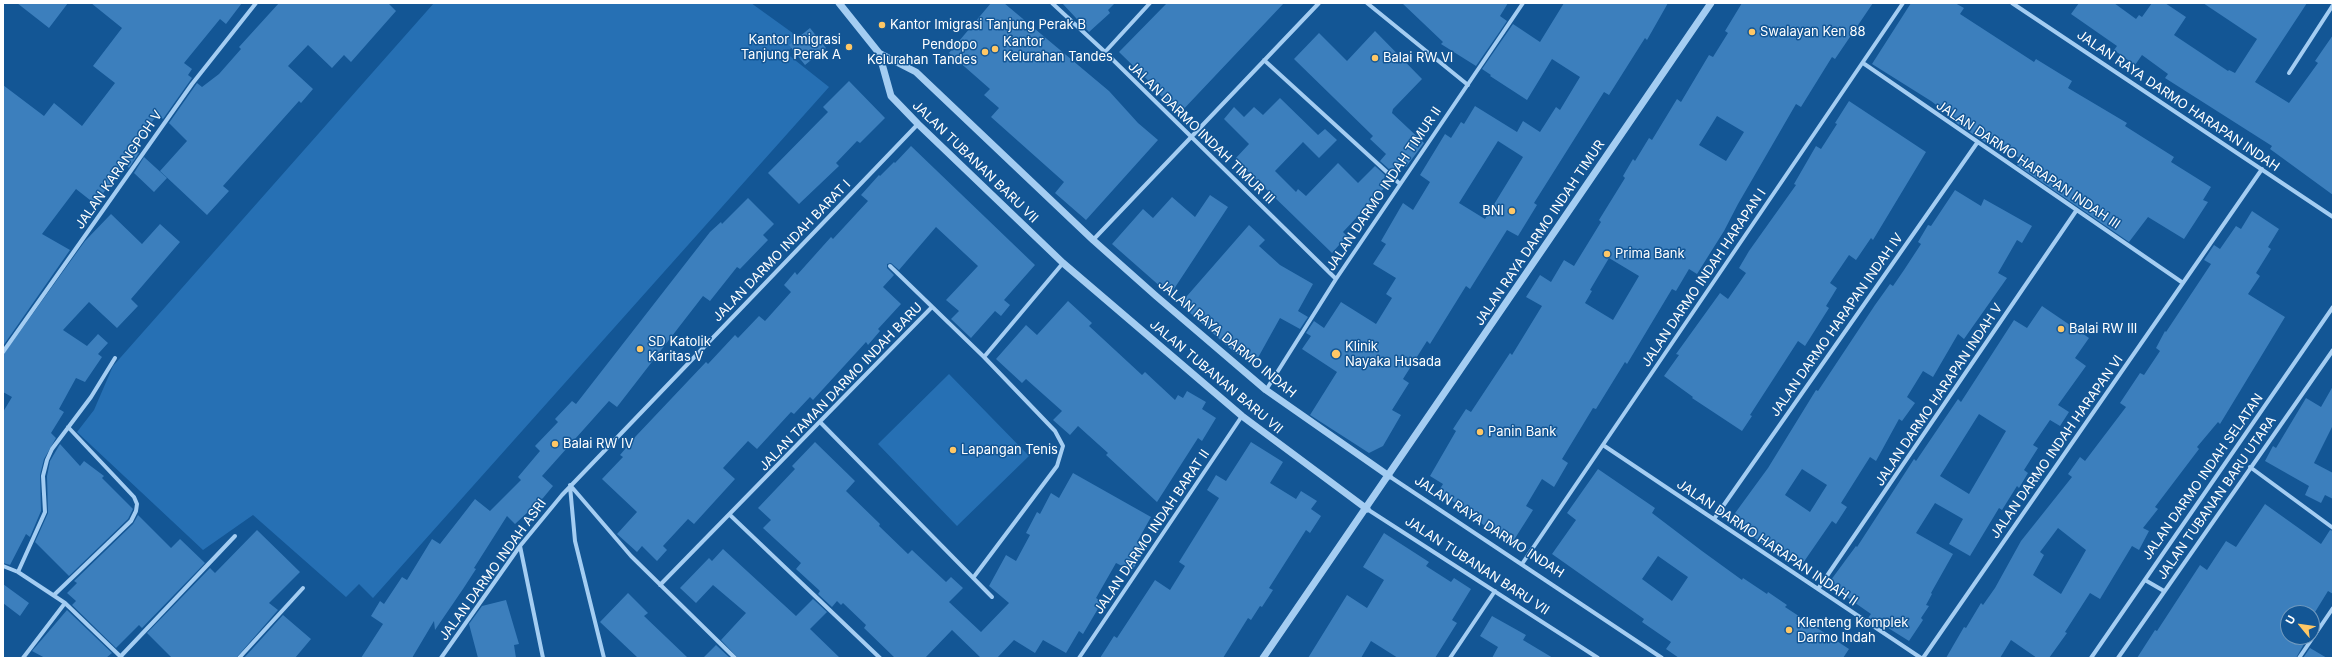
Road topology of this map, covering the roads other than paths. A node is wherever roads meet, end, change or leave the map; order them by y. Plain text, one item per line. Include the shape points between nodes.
1 (256, 3) edge
2 (839, 3) edge
3 (1052, 3) edge
4 (1150, 3) edge
5 (1319, 3) edge
6 (1367, 3) edge
7 (1523, 3) edge
8 (1711, 3) edge
9 (1903, 3) edge
10 (2012, 3) edge
11 (2333, 5) edge
12 (1105, 52) junction
13 (879, 53) junction
14 (1264, 60) junction
15 (1862, 63) junction
16 (2289, 73) dead end
17 (1468, 85) junction
18 (918, 124) junction
19 (1190, 136) junction
20 (1977, 143) junction
21 (2262, 169) junction
22 (1400, 184) junction
23 (2076, 211) junction
24 (2333, 217) edge
25 (1093, 240) junction
26 (1063, 263) junction
27 (890, 266) dead end
28 (1336, 279) junction
29 (2183, 283) junction
30 (932, 307) junction
31 (2333, 307) edge
32 (2333, 350) edge
33 (3, 352) edge
34 (984, 357) junction
35 (115, 358) dead end
36 (1266, 390) junction
37 (1242, 416) junction
38 (820, 422) junction
39 (68, 427) junction
40 (1603, 445) junction
41 (2250, 467) junction
42 (1389, 476) junction
43 (570, 485) junction
44 (562, 494) joint
45 (1367, 509) junction
46 (730, 515) junction
47 (1714, 519) junction
48 (2333, 528) edge
49 (235, 536) dead end
50 (520, 546) junction
51 (1522, 564) junction
52 (3, 566) edge
53 (18, 572) junction
54 (973, 578) junction
55 (2144, 580) junction
56 (660, 585) junction
57 (303, 588) dead end
58 (1818, 589) junction
59 (1495, 591) junction
60 (2164, 592) junction
61 (54, 595) junction
62 (992, 597) dead end
63 (65, 603) junction
64 (2333, 608) edge
65 (122, 657) edge
66 (23, 658) edge
67 (239, 658) edge
68 (441, 658) edge
69 (543, 658) edge
70 (604, 658) edge
71 (735, 658) edge
72 (880, 658) edge
73 (1079, 658) edge
74 (1263, 658) edge
75 (1450, 658) edge
76 (1598, 658) edge
77 (1662, 658) edge
78 (1922, 658) edge
79 (2091, 658) edge
80 (2118, 658) edge
81 (2299, 658) edge

1 - 33 street, JALAN KARANGPOH V via 188,91
2 - 13 street, JALAN RAYA DARMO INDAH
3 - 12 street, JALAN DARMO INDAH TIMUR III
4 - 12 street
5 - 14 street
6 - 17 street
7 - 17 street, JALAN DARMO INDAH TIMUR II
8 - 42 street, JALAN RAYA DARMO INDAH TIMUR
9 - 15 street, JALAN DARMO INDAH HARAPAN I
10 - 21 street, JALAN RAYA DARMO HARAPAN INDAH
11 - 16 street
12 - 19 street, JALAN DARMO INDAH TIMUR III
13 - 18 street, JALAN TUBANAN BARU VII via 891,96
13 - 25 street, JALAN RAYA DARMO INDAH via 916,72
14 - 19 street
14 - 22 street
15 - 20 street, JALAN DARMO HARAPAN INDAH III
15 - 40 street, JALAN DARMO INDAH HARAPAN I
17 - 22 street, JALAN DARMO INDAH TIMUR II
18 - 26 street, JALAN TUBANAN BARU VII
18 - 43 street, JALAN DARMO INDAH BARAT I
19 - 25 street
19 - 28 street, JALAN DARMO INDAH TIMUR III
20 - 23 street, JALAN DARMO HARAPAN INDAH III
20 - 47 street, JALAN DARMO HARAPAN INDAH IV
21 - 24 street, JALAN RAYA DARMO HARAPAN INDAH
21 - 29 street, JALAN DARMO INDAH HARAPAN VI
22 - 28 street, JALAN DARMO INDAH TIMUR II
23 - 29 street, JALAN DARMO HARAPAN INDAH III
23 - 58 street, JALAN DARMO HARAPAN INDAH V
25 - 36 street, JALAN RAYA DARMO INDAH
26 - 34 street
26 - 37 street, JALAN TUBANAN BARU VII
27 - 30 street
28 - 36 street, JALAN DARMO INDAH TIMUR II
29 - 78 street, JALAN DARMO INDAH HARAPAN VI
30 - 34 street, JALAN TAMAN DARMO INDAH BARU
30 - 38 street, JALAN TAMAN DARMO INDAH BARU
31 - 55 street, JALAN DARMO INDAH SELATAN
32 - 41 street, JALAN TUBANAN BARU UTARA
34 - 54 street, JALAN TAMAN DARMO INDAH BARU via 1055,431 1063,446 1057,466
35 - 39 street via 92,397
36 - 42 street, JALAN RAYA DARMO INDAH
37 - 45 street, JALAN TUBANAN BARU VII
37 - 73 street, JALAN DARMO INDAH BARAT II
38 - 46 street, JALAN TAMAN DARMO INDAH BARU
38 - 54 street
39 - 53 street via 47,460 43,476 45,512
39 - 61 street via 134,497 137,504 131,521
40 - 47 street, JALAN DARMO HARAPAN INDAH II
40 - 51 street, JALAN DARMO INDAH HARAPAN I
41 - 48 street
41 - 60 street, JALAN TUBANAN BARU UTARA
42 - 45 street, JALAN RAYA DARMO INDAH TIMUR
42 - 51 street, JALAN RAYA DARMO INDAH
43 - 44 street, JALAN DARMO INDAH BARAT I
43 - 56 street via 631,556
43 - 70 street via 575,541
44 - 50 street, JALAN DARMO INDAH ASRI
45 - 59 street, JALAN TUBANAN BARU VII
45 - 74 street, JALAN RAYA DARMO INDAH TIMUR
46 - 56 street, JALAN TAMAN DARMO INDAH BARU
46 - 72 street
47 - 58 street, JALAN DARMO HARAPAN INDAH II
49 - 65 street
50 - 68 street, JALAN DARMO INDAH ASRI
50 - 69 street
51 - 77 street, JALAN RAYA DARMO INDAH
52 - 53 street
53 - 61 street
54 - 62 street
55 - 60 street
55 - 79 street, JALAN DARMO INDAH SELATAN
56 - 71 street
57 - 67 street
58 - 78 street, JALAN DARMO HARAPAN INDAH II
59 - 75 street
59 - 76 street, JALAN TUBANAN BARU VII
60 - 80 street, JALAN TUBANAN BARU UTARA
61 - 63 street
63 - 65 street
63 - 66 street
64 - 81 street

